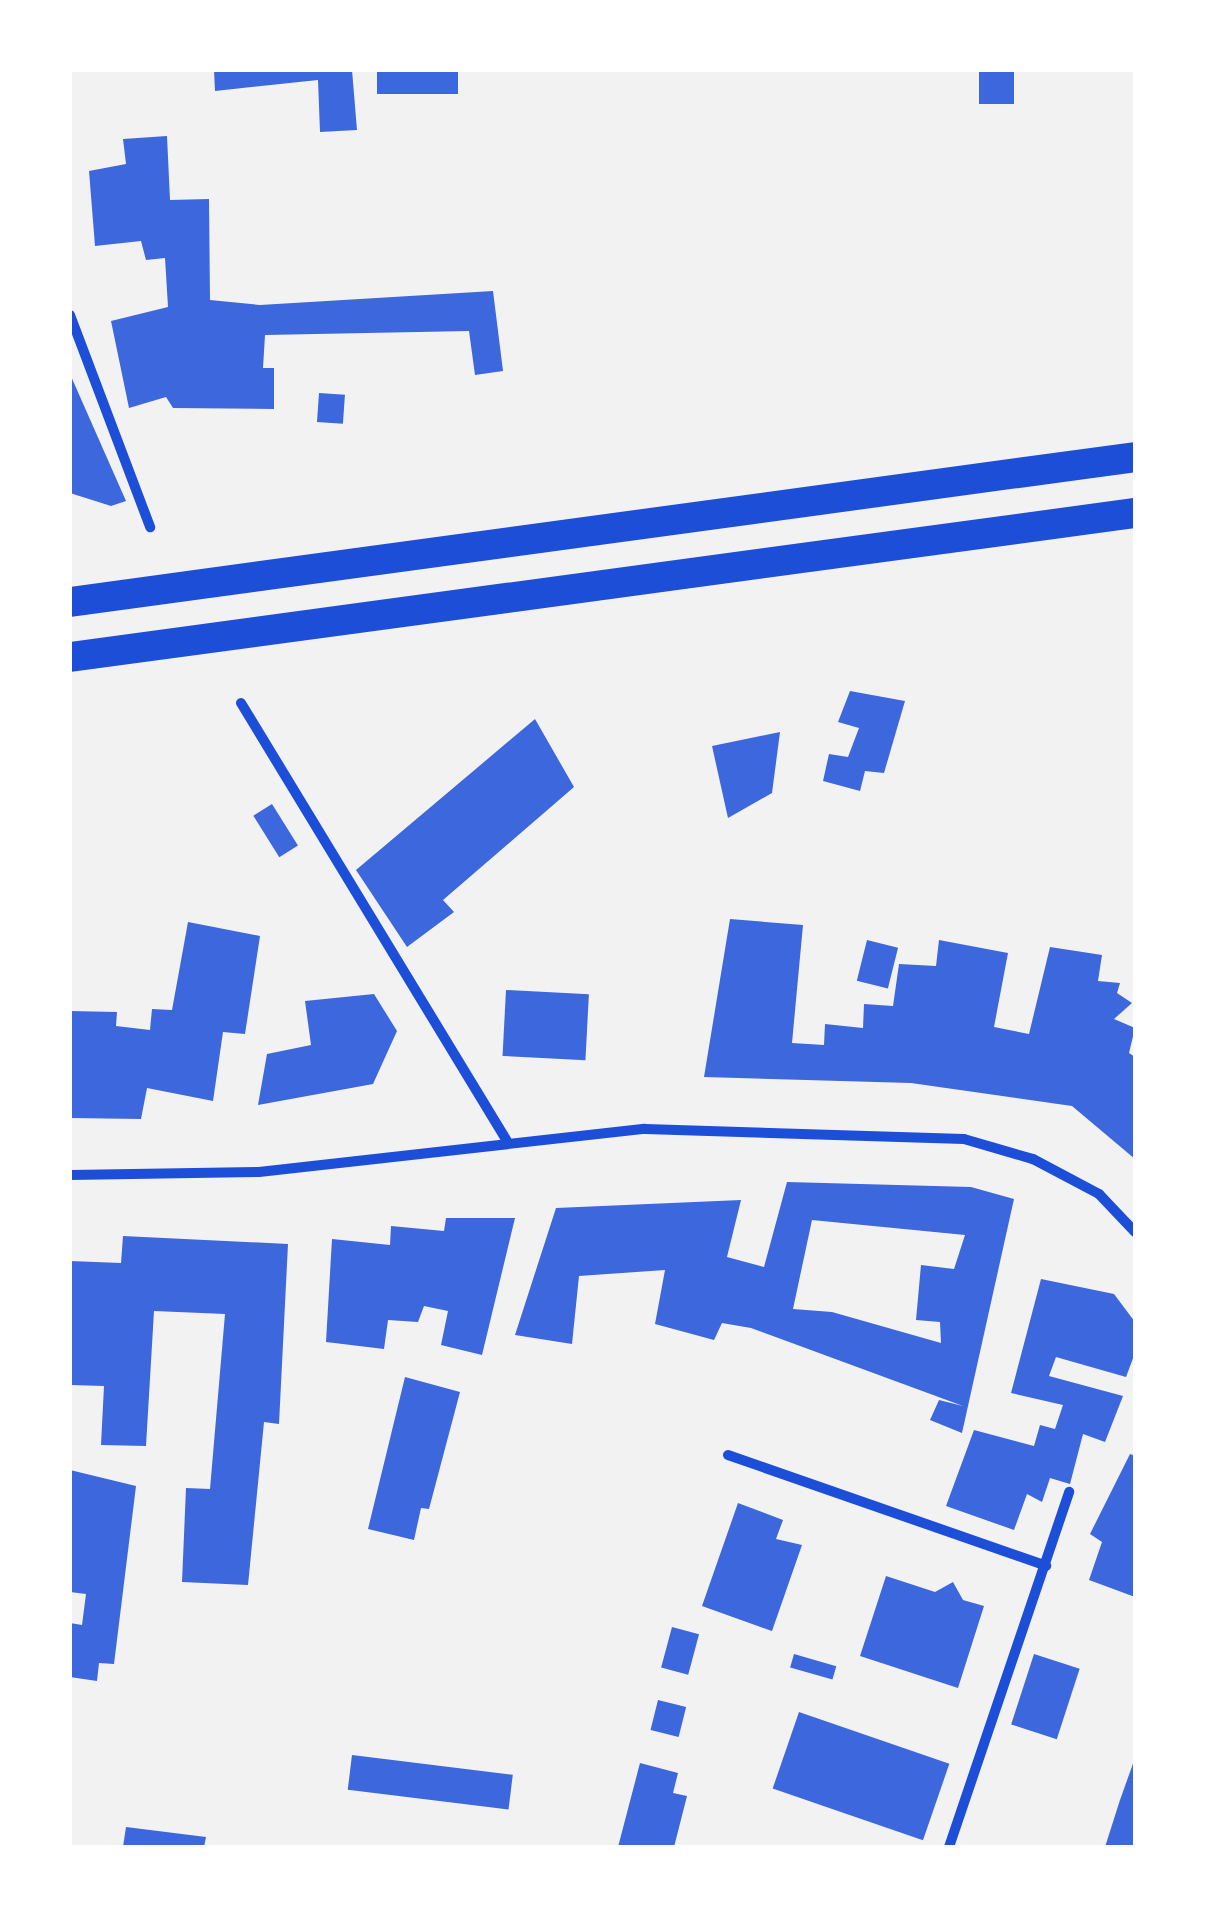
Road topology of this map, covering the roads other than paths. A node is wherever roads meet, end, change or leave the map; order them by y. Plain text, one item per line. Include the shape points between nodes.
1 (70, 315) edge
2 (1135, 457) edge
3 (1135, 512) edge
4 (150, 527) dead end
5 (70, 602) edge
6 (70, 657) edge
7 (241, 703) dead end
8 (507, 1141) junction
9 (70, 1175) edge
10 (1135, 1232) edge
11 (728, 1455) dead end
12 (1068, 1492) dead end
13 (1046, 1566) junction
14 (950, 1847) edge

1 - 4 street
2 - 5 highway
3 - 6 highway
7 - 8 street
8 - 9 street via 259,1172
8 - 10 street via 645,1128 964,1138 1033,1159 1099,1194
11 - 13 street
12 - 13 street
13 - 14 street

